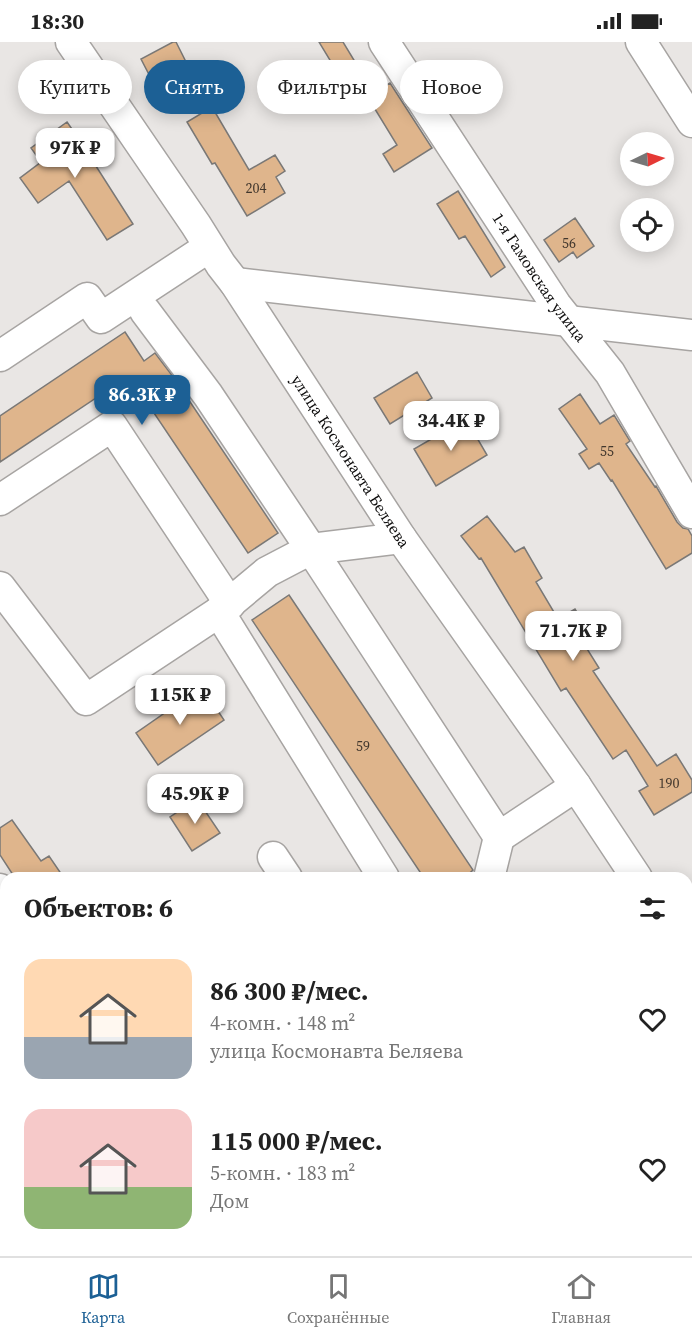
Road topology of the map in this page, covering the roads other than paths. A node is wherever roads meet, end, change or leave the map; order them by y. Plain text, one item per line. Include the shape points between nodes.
1 (71, 42) edge
2 (384, 42) edge
3 (641, 42) edge
4 (692, 122) edge
5 (209, 247) junction
6 (235, 283) junction
7 (145, 311) dead end
8 (567, 320) junction
9 (692, 335) edge
10 (0, 356) edge
11 (0, 500) edge
12 (692, 513) edge
13 (401, 538) junction
14 (311, 549) junction
15 (0, 587) edge
16 (225, 608) junction
17 (576, 786) junction
18 (500, 837) junction
19 (380, 872) edge
20 (491, 872) edge
21 (633, 872) edge

1 - 5 street, улица Космонавта Беляева
2 - 8 street, 1-я Гамовская улица
3 - 4 street
5 - 6 street, улица Космонавта Беляева
5 - 10 street via 101,318 87,298
6 - 8 street
6 - 13 street, улица Космонавта Беляева
7 - 14 street via 208,395
8 - 9 street
8 - 12 street, 1-я Гамовская улица via 610,373
11 - 16 street via 112,426
13 - 14 street
13 - 17 street, улица Космонавта Беляева
14 - 16 street via 267,573
14 - 18 street
15 - 16 street via 86,700
16 - 19 street
17 - 18 street
17 - 21 street, улица Космонавта Беляева
18 - 20 street

